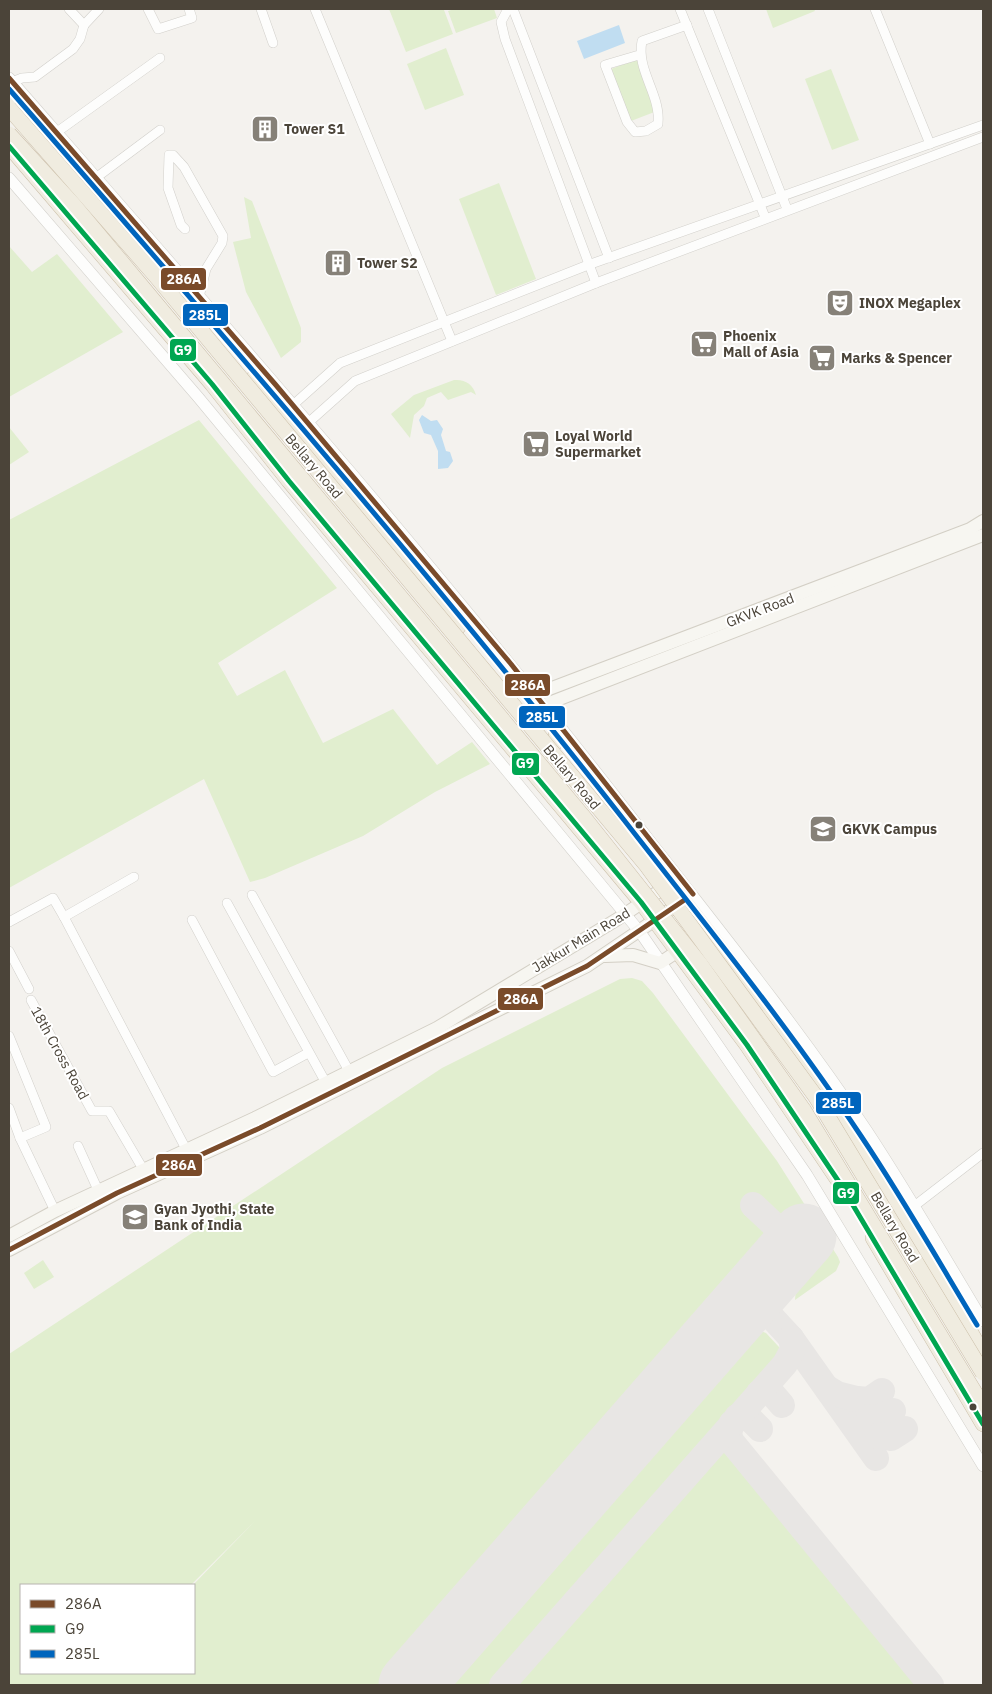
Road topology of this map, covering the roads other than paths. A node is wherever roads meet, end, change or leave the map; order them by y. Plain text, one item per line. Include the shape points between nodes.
1 (69, 9) edge
2 (99, 9) edge
3 (148, 9) edge
4 (189, 9) edge
5 (261, 9) edge
6 (315, 9) edge
7 (508, 9) edge
8 (513, 9) edge
9 (680, 9) edge
10 (708, 9) edge
11 (875, 9) edge
12 (84, 25) junction
13 (687, 25) junction
14 (273, 43) dead end
15 (639, 55) junction
16 (160, 58) dead end
17 (10, 85) edge
18 (9, 108) edge
19 (34, 122) junction
20 (983, 124) edge
21 (160, 130) dead end
22 (57, 132) junction
23 (9, 134) edge
24 (983, 137) edge
25 (9, 142) edge
26 (930, 144) junction
27 (9, 146) edge
28 (97, 177) junction
29 (9, 178) edge
30 (782, 196) junction
31 (759, 204) junction
32 (787, 209) junction
33 (765, 218) junction
34 (185, 229) dead end
35 (132, 236) junction
36 (149, 239) junction
37 (609, 258) junction
38 (588, 265) junction
39 (596, 283) junction
40 (199, 297) junction
41 (444, 322) junction
42 (452, 341) junction
43 (293, 405) junction
44 (308, 423) junction
45 (983, 521) edge
46 (983, 535) edge
47 (536, 694) junction
48 (544, 705) junction
49 (559, 723) junction
50 (554, 744) junction
51 (134, 877) dead end
52 (675, 880) junction
53 (252, 894) dead end
54 (688, 898) junction
55 (641, 902) junction
56 (227, 903) dead end
57 (625, 914) junction
58 (64, 916) junction
59 (192, 920) dead end
60 (9, 922) edge
61 (656, 922) junction
62 (640, 932) junction
63 (9, 951) edge
64 (678, 951) junction
65 (602, 956) junction
66 (660, 963) junction
67 (30, 989) dead end
68 (30, 1000) dead end
69 (9, 1036) edge
70 (308, 1052) junction
71 (349, 1072) junction
72 (326, 1083) junction
73 (9, 1108) edge
74 (20, 1138) junction
75 (78, 1146) dead end
76 (186, 1149) junction
77 (983, 1153) edge
78 (143, 1169) junction
79 (114, 1188) junction
80 (98, 1190) junction
81 (913, 1207) junction
82 (55, 1210) junction
83 (9, 1236) edge
84 (9, 1250) edge
85 (983, 1321) edge
86 (983, 1354) edge
87 (983, 1373) edge
88 (983, 1406) edge
89 (983, 1424) edge
90 (983, 1466) edge

1 - 12 street
2 - 12 street
3 - 4 street via 158,29 192,18
5 - 14 street
6 - 41 street
7 - 38 street via 501,22 506,39
8 - 37 street
9 - 13 street
10 - 30 street
11 - 26 street
12 - 17 street via 73,49 35,77 22,78
13 - 15 street via 642,41
13 - 31 street
15 - 15 street via 660,112 658,124 635,132 605,65
16 - 22 street
17 - 19 highway, Bellary Road
17 - 22 street
18 - 87 highway, Bellary Road, bridge via 154,274 647,866 816,1097
19 - 25 street
19 - 35 highway, Bellary Road
20 - 26 street
21 - 28 street
22 - 28 street
23 - 88 highway, Bellary Road, bridge via 73,204 582,815 701,966 803,1110
24 - 32 street
26 - 30 street
27 - 55 highway, Bellary Road via 194,362 289,481
28 - 36 street
29 - 57 street via 198,397
30 - 31 street
30 - 32 street
31 - 33 street
31 - 37 street
32 - 33 street
33 - 39 street
34 - 40 street via 168,188 169,155 184,167 223,236 206,269
35 - 36 highway
35 - 50 highway, Bellary Road via 338,480
36 - 40 street
37 - 38 street
38 - 39 street
38 - 41 street
39 - 42 street
40 - 43 street
41 - 42 street
41 - 43 street via 340,363
42 - 44 street via 355,381
43 - 44 street
44 - 47 street
45 - 47 main road, GKVK Road via 970,529 823,586
46 - 48 main road, GKVK Road
47 - 48 street
48 - 49 street
49 - 50 highway
49 - 52 street
50 - 52 highway, Bellary Road
51 - 58 street
52 - 54 highway, Bellary Road
52 - 55 main road, Jakkur Main Road
53 - 71 street
54 - 61 main road, Jakkur Main Road
54 - 81 street via 765,987 867,1132
54 - 86 highway, Bellary Road via 825,1098 900,1214
55 - 57 main road, Jakkur Main Road
55 - 61 highway, Bellary Road
56 - 70 street
57 - 62 street
57 - 71 main road, Jakkur Main Road via 444,1024
58 - 60 street via 53,898
58 - 76 street
59 - 70 street via 273,1072
61 - 62 main road, Jakkur Main Road
61 - 64 highway, Bellary Road
62 - 65 main road, Jakkur Main Road
62 - 66 street
63 - 67 street
64 - 66 main road
64 - 89 highway, Bellary Road via 747,1045 841,1185
65 - 66 main road via 633,955
65 - 79 main road, Jakkur Main Road via 260,1128
66 - 90 street via 807,1175
68 - 78 street, 18th Cross Road via 92,1111 109,1111
69 - 74 street via 46,1127
70 - 72 street
71 - 72 main road, Jakkur Main Road
72 - 76 main road, Jakkur Main Road
73 - 74 street
74 - 82 street
75 - 80 street
76 - 78 main road, Jakkur Main Road
77 - 81 street
78 - 79 main road, Jakkur Main Road
79 - 80 main road, Jakkur Main Road
79 - 84 main road, Jakkur Main Road
80 - 82 main road, Jakkur Main Road
81 - 85 street
82 - 83 main road, Jakkur Main Road

